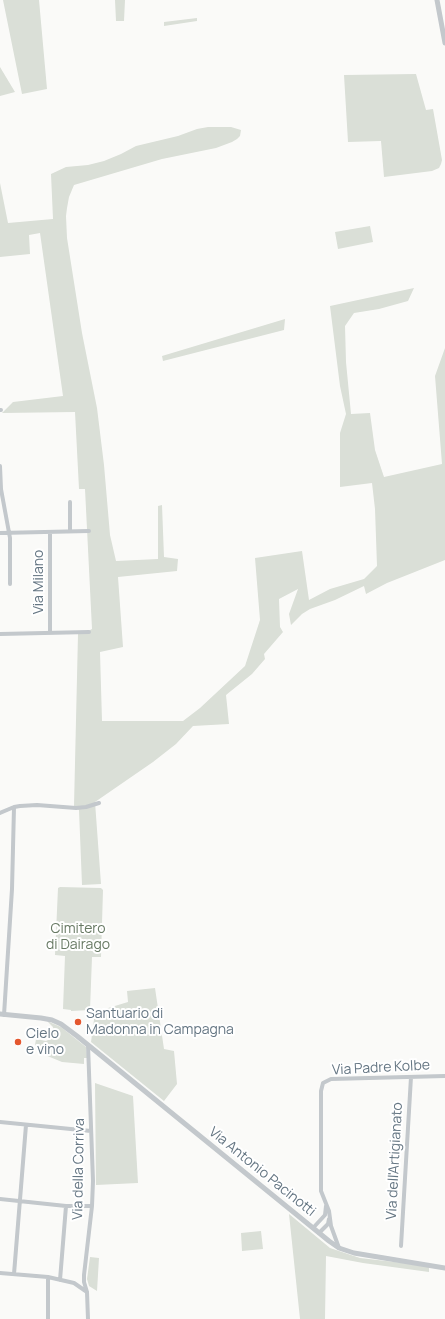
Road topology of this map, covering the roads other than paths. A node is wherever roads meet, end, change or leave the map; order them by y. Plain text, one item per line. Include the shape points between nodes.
1 (437, 0) edge
2 (445, 43) edge
3 (0, 466) edge
4 (70, 502) dead end
5 (70, 531) junction
6 (88, 531) dead end
7 (50, 532) junction
8 (0, 533) edge
9 (8, 533) junction
10 (10, 584) dead end
11 (89, 632) dead end
12 (50, 633) junction
13 (0, 634) edge
14 (99, 803) dead end
15 (14, 807) junction
16 (0, 813) edge
17 (2, 1015) edge
18 (88, 1045) junction
19 (445, 1076) edge
20 (411, 1077) junction
21 (0, 1122) edge
22 (26, 1125) junction
23 (91, 1131) junction
24 (0, 1199) edge
25 (20, 1201) junction
26 (66, 1206) junction
27 (92, 1206) junction
28 (326, 1206) junction
29 (330, 1217) junction
30 (313, 1228) junction
31 (319, 1233) junction
32 (401, 1246) dead end
33 (339, 1248) junction
34 (445, 1268) edge
35 (0, 1273) edge
36 (14, 1274) junction
37 (48, 1278) junction
38 (60, 1280) junction
39 (87, 1292) junction
40 (48, 1319) edge
41 (88, 1319) edge

1 - 2 street
3 - 9 street
4 - 5 street
5 - 6 street
5 - 7 street
7 - 9 street
7 - 12 street, Via Milano
8 - 9 street
9 - 10 street
11 - 12 street
12 - 13 street
14 - 15 street via 76,808 37,805
15 - 16 street
15 - 17 street via 12,889
17 - 18 street, Via Antonio Pacinotti via 52,1020
18 - 23 street, Via della Corriva
18 - 30 street, Via Antonio Pacinotti
19 - 20 street, Via Padre Kolbe
20 - 28 street, Via Padre Kolbe via 331,1079 323,1083 321,1191
20 - 32 street, Via dell'Artigianato
21 - 22 street
22 - 23 street
22 - 25 street
23 - 27 street, Via della Corriva
24 - 25 street
25 - 26 street
25 - 36 street
26 - 27 street
26 - 38 street
27 - 39 street, Via della Corriva via 84,1275
28 - 29 street, Via Padre Kolbe
28 - 30 street via 325,1215
29 - 31 street via 328,1224
29 - 33 street, Via Padre Kolbe
30 - 31 street, Via Antonio Pacinotti
31 - 33 street, Via Antonio Pacinotti
33 - 34 street, Via Antonio Pacinotti via 354,1253
35 - 36 street
36 - 37 street
37 - 38 street
37 - 40 street
38 - 39 street via 74,1283
39 - 41 street, Via della Corriva

